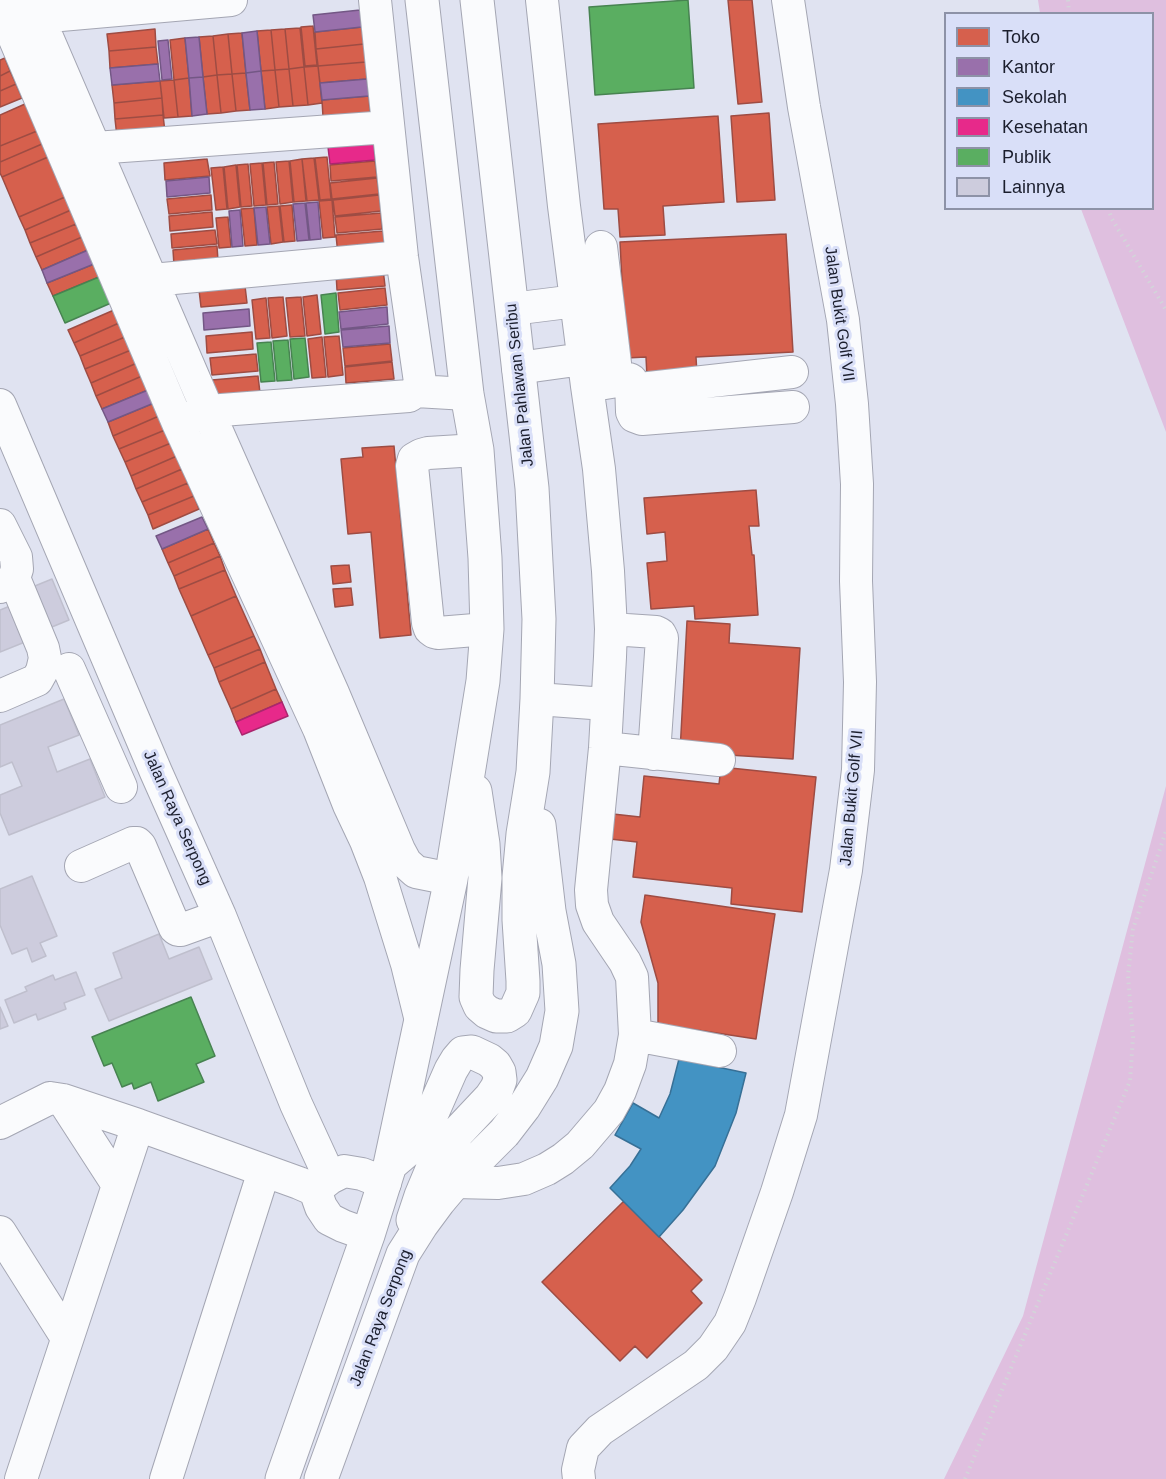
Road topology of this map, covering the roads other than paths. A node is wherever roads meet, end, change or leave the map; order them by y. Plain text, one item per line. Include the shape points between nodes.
1 (231, 0) edge
2 (375, 0) edge
3 (422, 0) edge
4 (477, 0) edge
5 (542, 0) edge
6 (788, 0) edge
7 (20, 13) edge
8 (388, 127) junction
9 (94, 148) junction
10 (66, 160) junction
11 (601, 247) dead end
12 (402, 257) junction
13 (152, 280) junction
14 (122, 291) junction
15 (576, 301) junction
16 (512, 309) junction
17 (519, 368) junction
18 (585, 372) junction
19 (792, 372) dead end
20 (624, 385) junction
21 (416, 391) junction
22 (467, 394) junction
23 (0, 405) edge
24 (793, 407) dead end
25 (208, 411) junction
26 (178, 423) junction
27 (477, 450) junction
28 (0, 525) edge
29 (7, 582) edge
30 (611, 628) junction
31 (487, 629) junction
32 (106, 655) junction
33 (69, 669) junction
34 (37, 680) junction
35 (0, 696) edge
36 (537, 699) junction
37 (606, 704) junction
38 (331, 723) junction
39 (604, 748) junction
40 (654, 754) junction
41 (719, 760) dead end
42 (470, 762) junction
43 (533, 772) junction
44 (121, 787) dead end
45 (81, 866) dead end
46 (452, 879) junction
47 (220, 916) junction
48 (421, 1021) junction
49 (634, 1035) junction
50 (720, 1051) dead end
51 (53, 1092) junction
52 (0, 1123) edge
53 (138, 1125) junction
54 (264, 1171) junction
55 (388, 1174) junction
56 (455, 1182) junction
57 (118, 1185) junction
58 (322, 1191) junction
59 (0, 1232) edge
60 (368, 1235) junction
61 (403, 1254) junction
62 (67, 1338) junction
63 (0, 1469) edge
64 (6, 1479) edge
65 (21, 1479) edge
66 (166, 1479) edge
67 (282, 1479) edge
68 (321, 1479) edge
69 (579, 1479) edge

1 - 7 street
2 - 8 street
3 - 22 main road
4 - 16 main road, Jalan Pahlawan Seribu
5 - 15 street
6 - 69 street, Jalan Bukit Golf VII via 843,320 852,404 860,682 858,759 846,870 801,1115 730,1323 696,1365 600,1430 583,1448
7 - 9 street
7 - 10 street
8 - 9 street
8 - 12 street
9 - 10 street
9 - 13 street
10 - 14 street
11 - 20 street
12 - 13 street
12 - 21 street via 420,382
13 - 14 street
13 - 25 street
14 - 26 street
15 - 16 street
15 - 18 street
16 - 17 main road, Jalan Pahlawan Seribu
17 - 18 street
17 - 36 main road, Jalan Pahlawan Seribu via 532,488 539,619
18 - 20 street
18 - 30 street via 599,468
19 - 20 street
20 - 24 street via 634,416 642,419
21 - 22 street
21 - 25 street via 409,396
22 - 27 main road
23 - 32 street, Jalan Raya Serpong
25 - 26 street
25 - 38 street
26 - 38 street
27 - 31 main road
27 - 31 street via 428,453 414,459 412,466 430,629 438,633
28 - 29 street via 18,569
29 - 34 street via 43,648 45,658
30 - 37 street
30 - 40 street via 656,633 662,638
31 - 42 main road
32 - 33 street
32 - 47 street, Jalan Raya Serpong
33 - 34 street
33 - 44 street
34 - 35 street
36 - 37 street
36 - 43 main road, Jalan Pahlawan Seribu
37 - 39 street
38 - 46 street via 406,863 416,872
38 - 48 street via 349,805 380,877
39 - 40 street
39 - 49 street via 592,905 598,922 632,977
40 - 41 street
42 - 43 main road via 485,878 476,997 480,1006 496,1016 515,1011 523,993 519,877
42 - 46 main road
43 - 56 main road, Jalan Raya Serpong via 559,964 562,1011 556,1046 524,1107
45 - 47 street via 137,843 175,928 182,930
46 - 48 main road
47 - 58 street, Jalan Raya Serpong via 297,1104
48 - 55 main road
49 - 50 street
49 - 56 street via 630,1064 609,1111 563,1159 524,1179
51 - 52 street
51 - 53 street
51 - 57 street
53 - 54 street
53 - 57 street
54 - 58 street
54 - 66 street
55 - 58 street via 344,1171
55 - 60 main road
55 - 61 main road via 420,1136 457,1060 472,1052 495,1065 499,1072 498,1088 434,1165
56 - 61 main road, Jalan Raya Serpong
57 - 62 street
58 - 60 street, Jalan Raya Serpong via 329,1219
59 - 62 street
60 - 67 main road
61 - 68 main road, Jalan Raya Serpong
62 - 65 street
63 - 64 street

